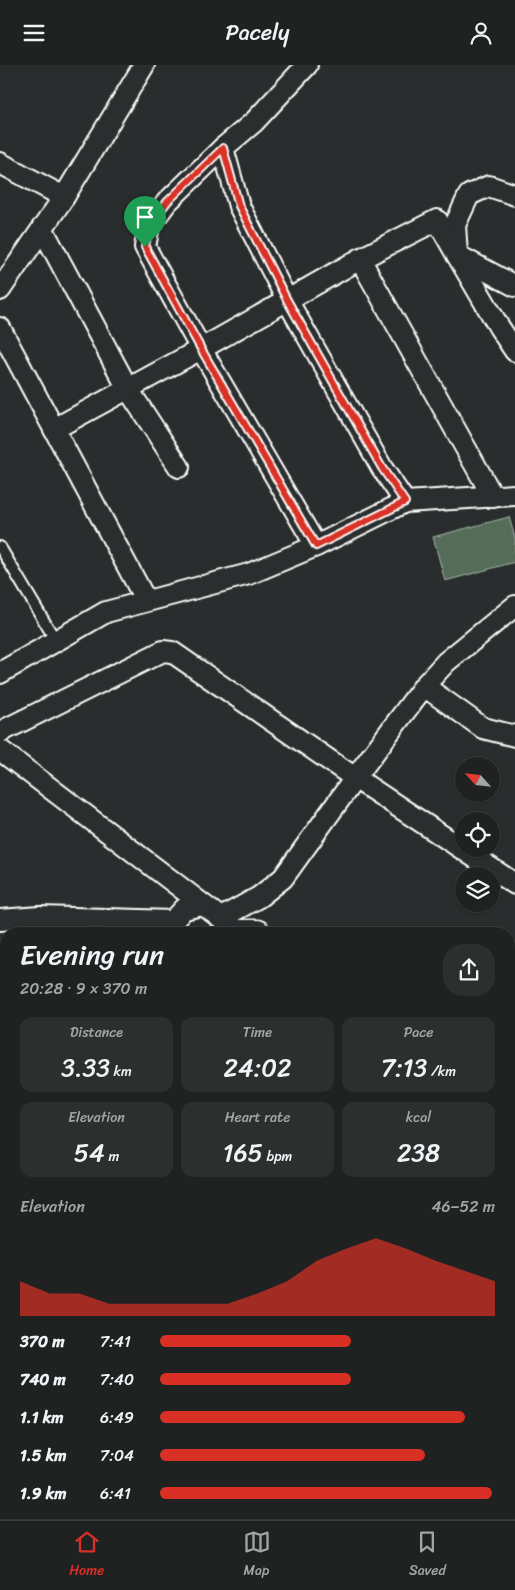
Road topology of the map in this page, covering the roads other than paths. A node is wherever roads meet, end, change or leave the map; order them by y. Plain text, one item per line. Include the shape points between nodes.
1 (144, 65) edge
2 (307, 65) edge
3 (223, 148) junction
4 (0, 163) edge
5 (515, 195) edge
6 (64, 197) junction
7 (42, 228) junction
8 (456, 255) junction
9 (360, 259) junction
10 (515, 286) edge
11 (0, 290) edge
12 (287, 300) junction
13 (0, 328) edge
14 (201, 349) junction
15 (515, 351) edge
16 (128, 389) junction
17 (54, 429) junction
18 (179, 467) dead end
19 (515, 495) edge
20 (493, 497) junction
21 (405, 502) junction
22 (316, 546) junction
23 (0, 547) edge
24 (146, 601) junction
25 (512, 611) edge
26 (56, 641) junction
27 (0, 673) edge
28 (424, 686) junction
29 (0, 732) edge
30 (515, 736) edge
31 (0, 750) edge
32 (355, 778) junction
33 (515, 884) edge
34 (202, 905) junction
35 (0, 920) edge
36 (173, 927) edge
37 (232, 927) edge
38 (234, 927) edge

1 - 6 street
2 - 3 street via 254,122
3 - 12 street via 239,206
3 - 14 street via 167,202 149,226 145,247
4 - 6 street
5 - 8 street via 489,186 469,195 454,225
6 - 7 street
7 - 11 street
7 - 16 street
8 - 9 street via 437,220
8 - 10 street
8 - 15 street
9 - 12 street
9 - 20 street
12 - 14 street
12 - 21 street via 382,468
13 - 17 street
14 - 16 street
14 - 22 street
16 - 17 street
16 - 18 street
17 - 24 street
19 - 20 street
20 - 21 street
21 - 22 street
22 - 24 street via 249,574
23 - 26 lane
24 - 26 street via 106,612
25 - 28 street via 446,662
26 - 27 street
28 - 30 street via 483,729
28 - 32 street
29 - 32 street via 162,651 172,652
31 - 34 street
32 - 33 street
32 - 38 street via 283,878 259,897
34 - 36 street via 184,909
34 - 37 street
35 - 36 street via 40,917

